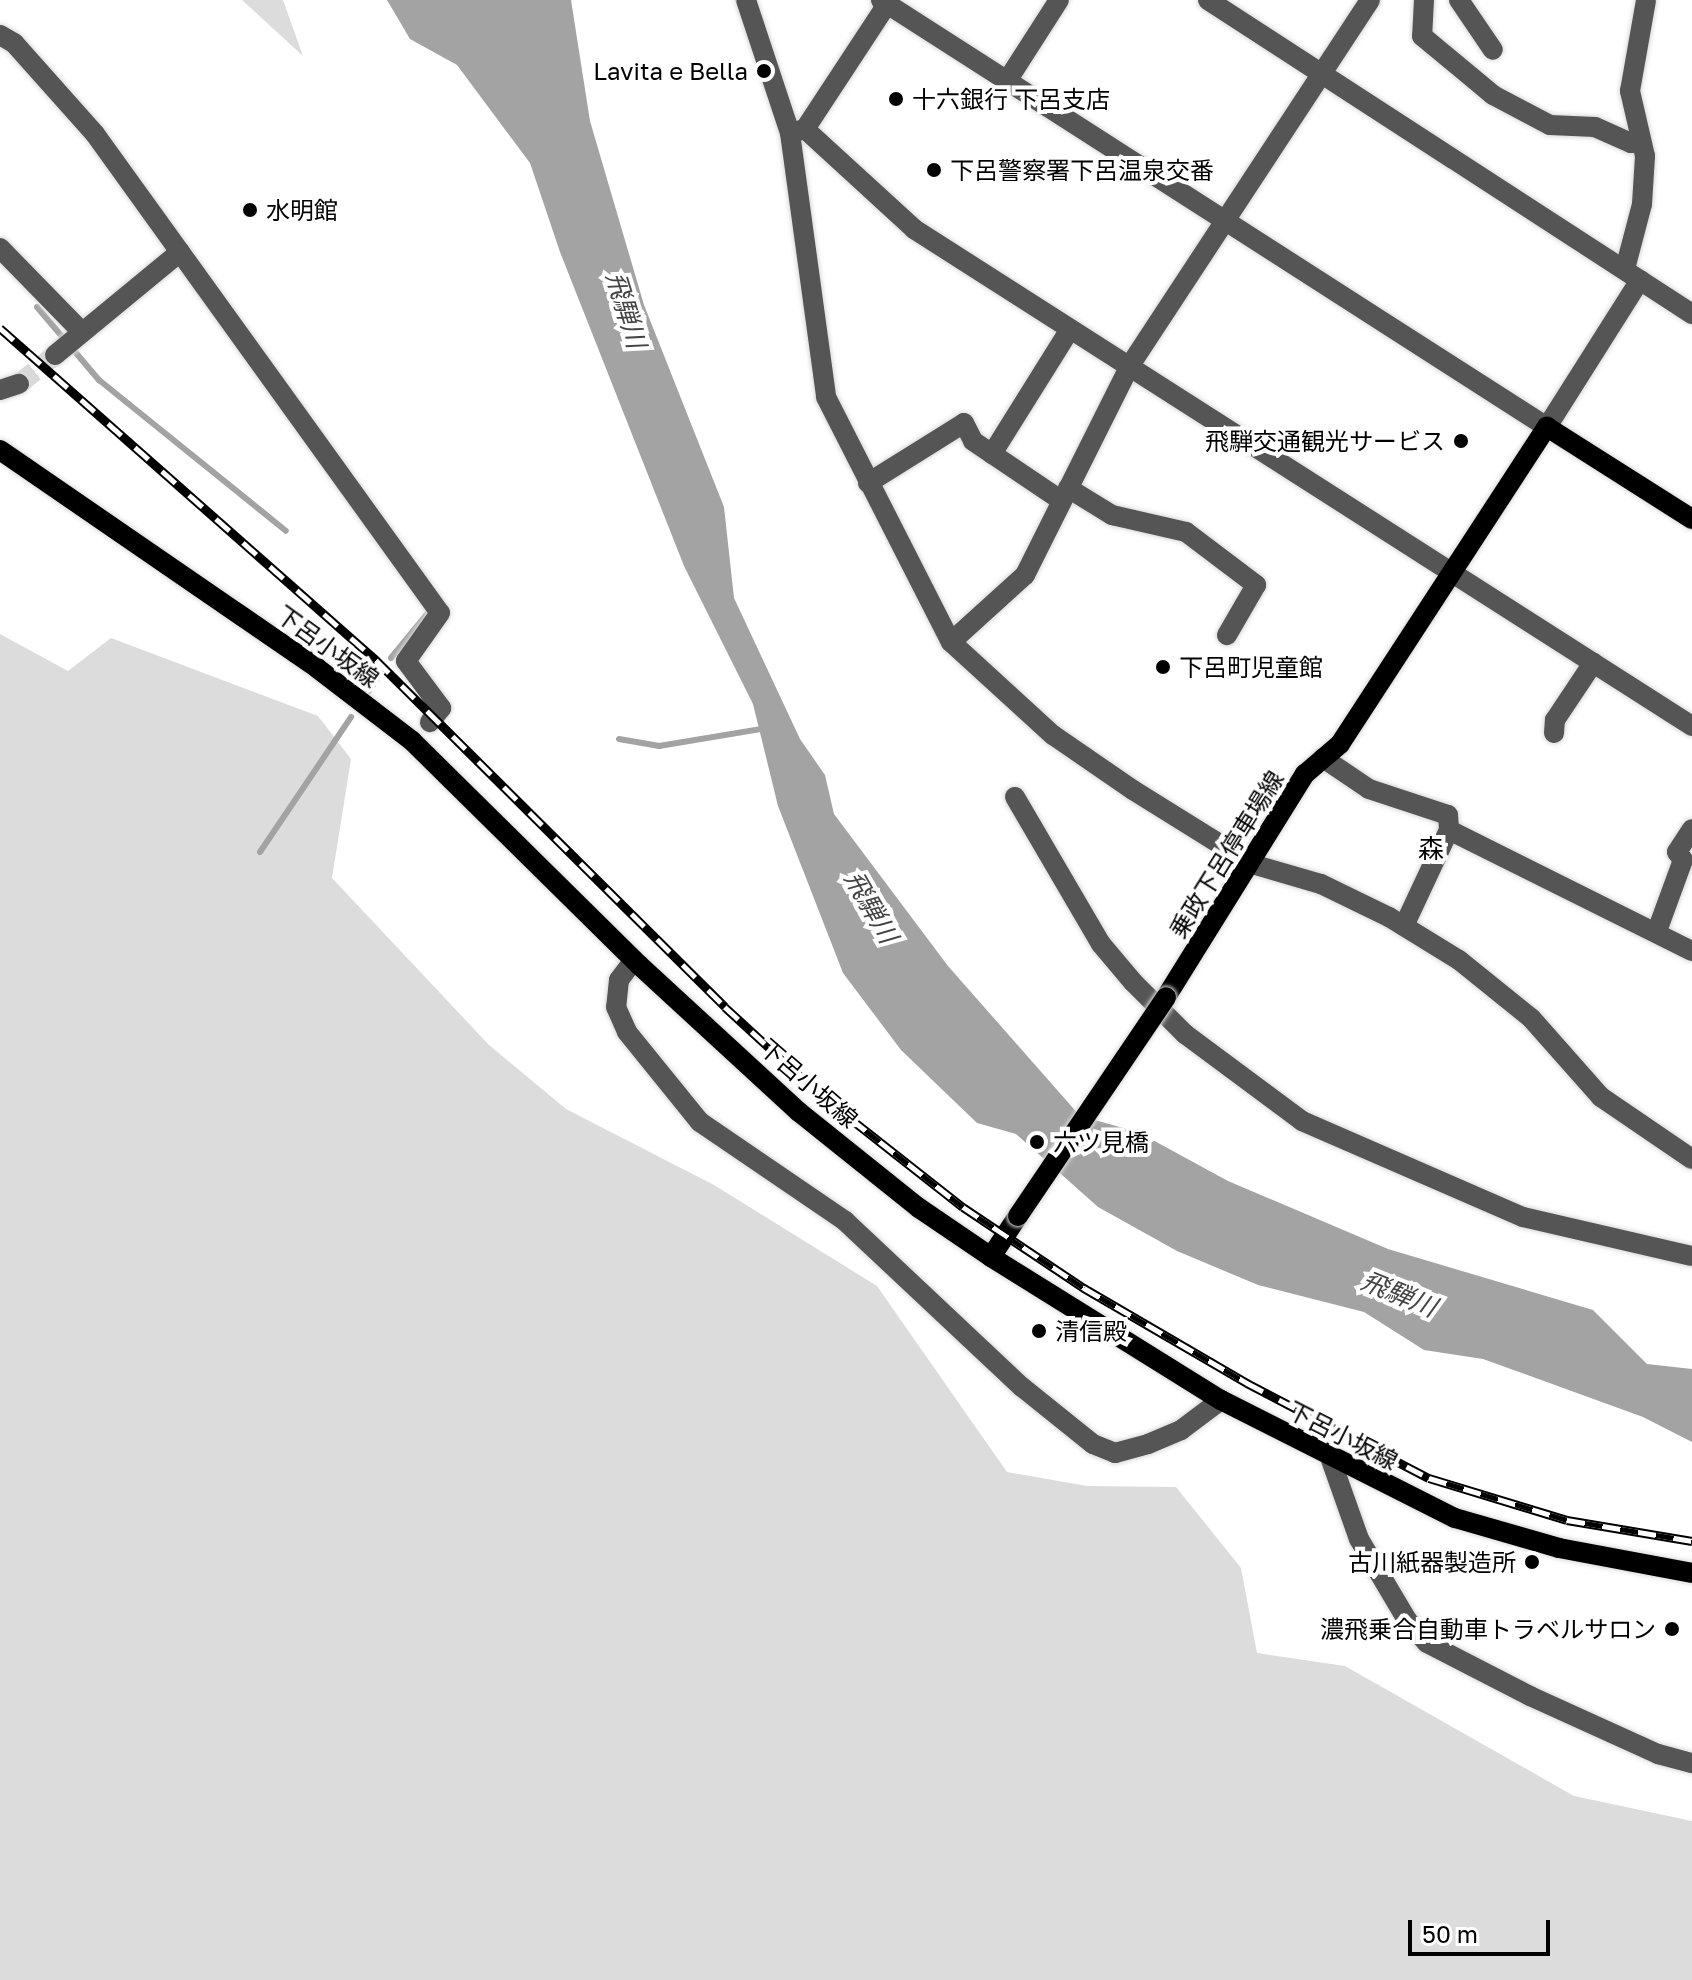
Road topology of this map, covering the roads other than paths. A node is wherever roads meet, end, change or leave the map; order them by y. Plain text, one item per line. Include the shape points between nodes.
1 (746, 0) edge
2 (1059, 0) edge
3 (1208, 0) edge
4 (1370, 0) edge
5 (1424, 0) edge
6 (1459, 0) edge
7 (1646, 0) edge
8 (884, 1) edge
9 (0, 35) edge
10 (1493, 50) dead end
11 (1324, 75) junction
12 (1007, 81) junction
13 (798, 131) junction
14 (1641, 142) junction
15 (1226, 221) junction
16 (0, 248) edge
17 (180, 252) junction
18 (1632, 274) junction
19 (1692, 314) edge
20 (1070, 329) junction
21 (82, 332) junction
22 (55, 355) tunnel mouth
23 (1129, 367) junction
24 (1547, 427) junction
25 (0, 450) edge
26 (992, 454) junction
27 (868, 483) junction
28 (1065, 494) junction
29 (1692, 519) edge
30 (1451, 572) junction
31 (1227, 635) dead end
32 (951, 642) junction
33 (1593, 663) junction
34 (430, 722) dead end
35 (1692, 726) edge
36 (1554, 733) dead end
37 (1323, 758) junction
38 (1015, 797) dead end
39 (1692, 829) edge
40 (1449, 830) junction
41 (1252, 864) junction
42 (1404, 926) junction
43 (1657, 931) junction
44 (1692, 951) edge
45 (634, 960) junction
46 (1692, 1159) edge
47 (1692, 1256) edge
48 (991, 1257) junction
49 (1221, 1400) junction
50 (1331, 1460) junction
51 (1692, 1573) edge
52 (1692, 1763) edge

1 - 13 street
2 - 12 street
3 - 11 street
4 - 11 street
5 - 14 street via 1422,36 1493,95 1550,125 1595,127 1631,143
6 - 10 street
7 - 14 street via 1630,91
8 - 12 street
8 - 13 street
9 - 17 street via 14,43 95,134
11 - 15 street
11 - 18 street
12 - 15 street
13 - 20 street via 914,229
13 - 27 street via 822,385
14 - 18 street via 1642,204
15 - 23 street
15 - 24 street
16 - 21 street
17 - 21 street
17 - 34 street via 440,613 406,661 441,708
18 - 19 street
18 - 24 street
20 - 23 street
20 - 26 street
21 - 22 street
23 - 28 street
23 - 30 street
24 - 29 main road
24 - 30 main road, 乗政下呂停車場線
25 - 45 main road, 下呂小坂線 via 317,668 412,741
26 - 27 street via 973,441 964,423
26 - 28 street
27 - 32 street
28 - 31 street via 1112,515 1186,532 1256,585
28 - 32 street via 1025,575
30 - 33 street
30 - 37 main road, 乗政下呂停車場線 via 1340,744
32 - 41 street via 1053,735
33 - 35 street
33 - 36 street via 1555,720
37 - 40 street via 1369,789 1448,815
37 - 41 main road, 乗政下呂停車場線 via 1305,774
38 - 47 street via 1101,944 1133,982 1185,1034 1302,1121 1523,1217
39 - 43 street via 1677,852 1683,860
40 - 42 street
40 - 43 street
41 - 42 street via 1321,884
41 - 48 main road, 乗政下呂停車場線, bridge
42 - 46 street via 1459,960 1531,1018 1601,1097
43 - 44 street
45 - 48 main road, 下呂小坂線 via 799,1112 919,1208
45 - 49 street via 619,980 616,1007 627,1032 700,1122 845,1221 1022,1387 1093,1444 1115,1453 1148,1444 1181,1430
48 - 49 main road, 下呂小坂線
49 - 50 main road, 下呂小坂線
50 - 51 main road, 下呂小坂線 via 1455,1518 1559,1548
50 - 52 street via 1359,1539 1407,1620 1427,1643 1573,1716 1658,1754

